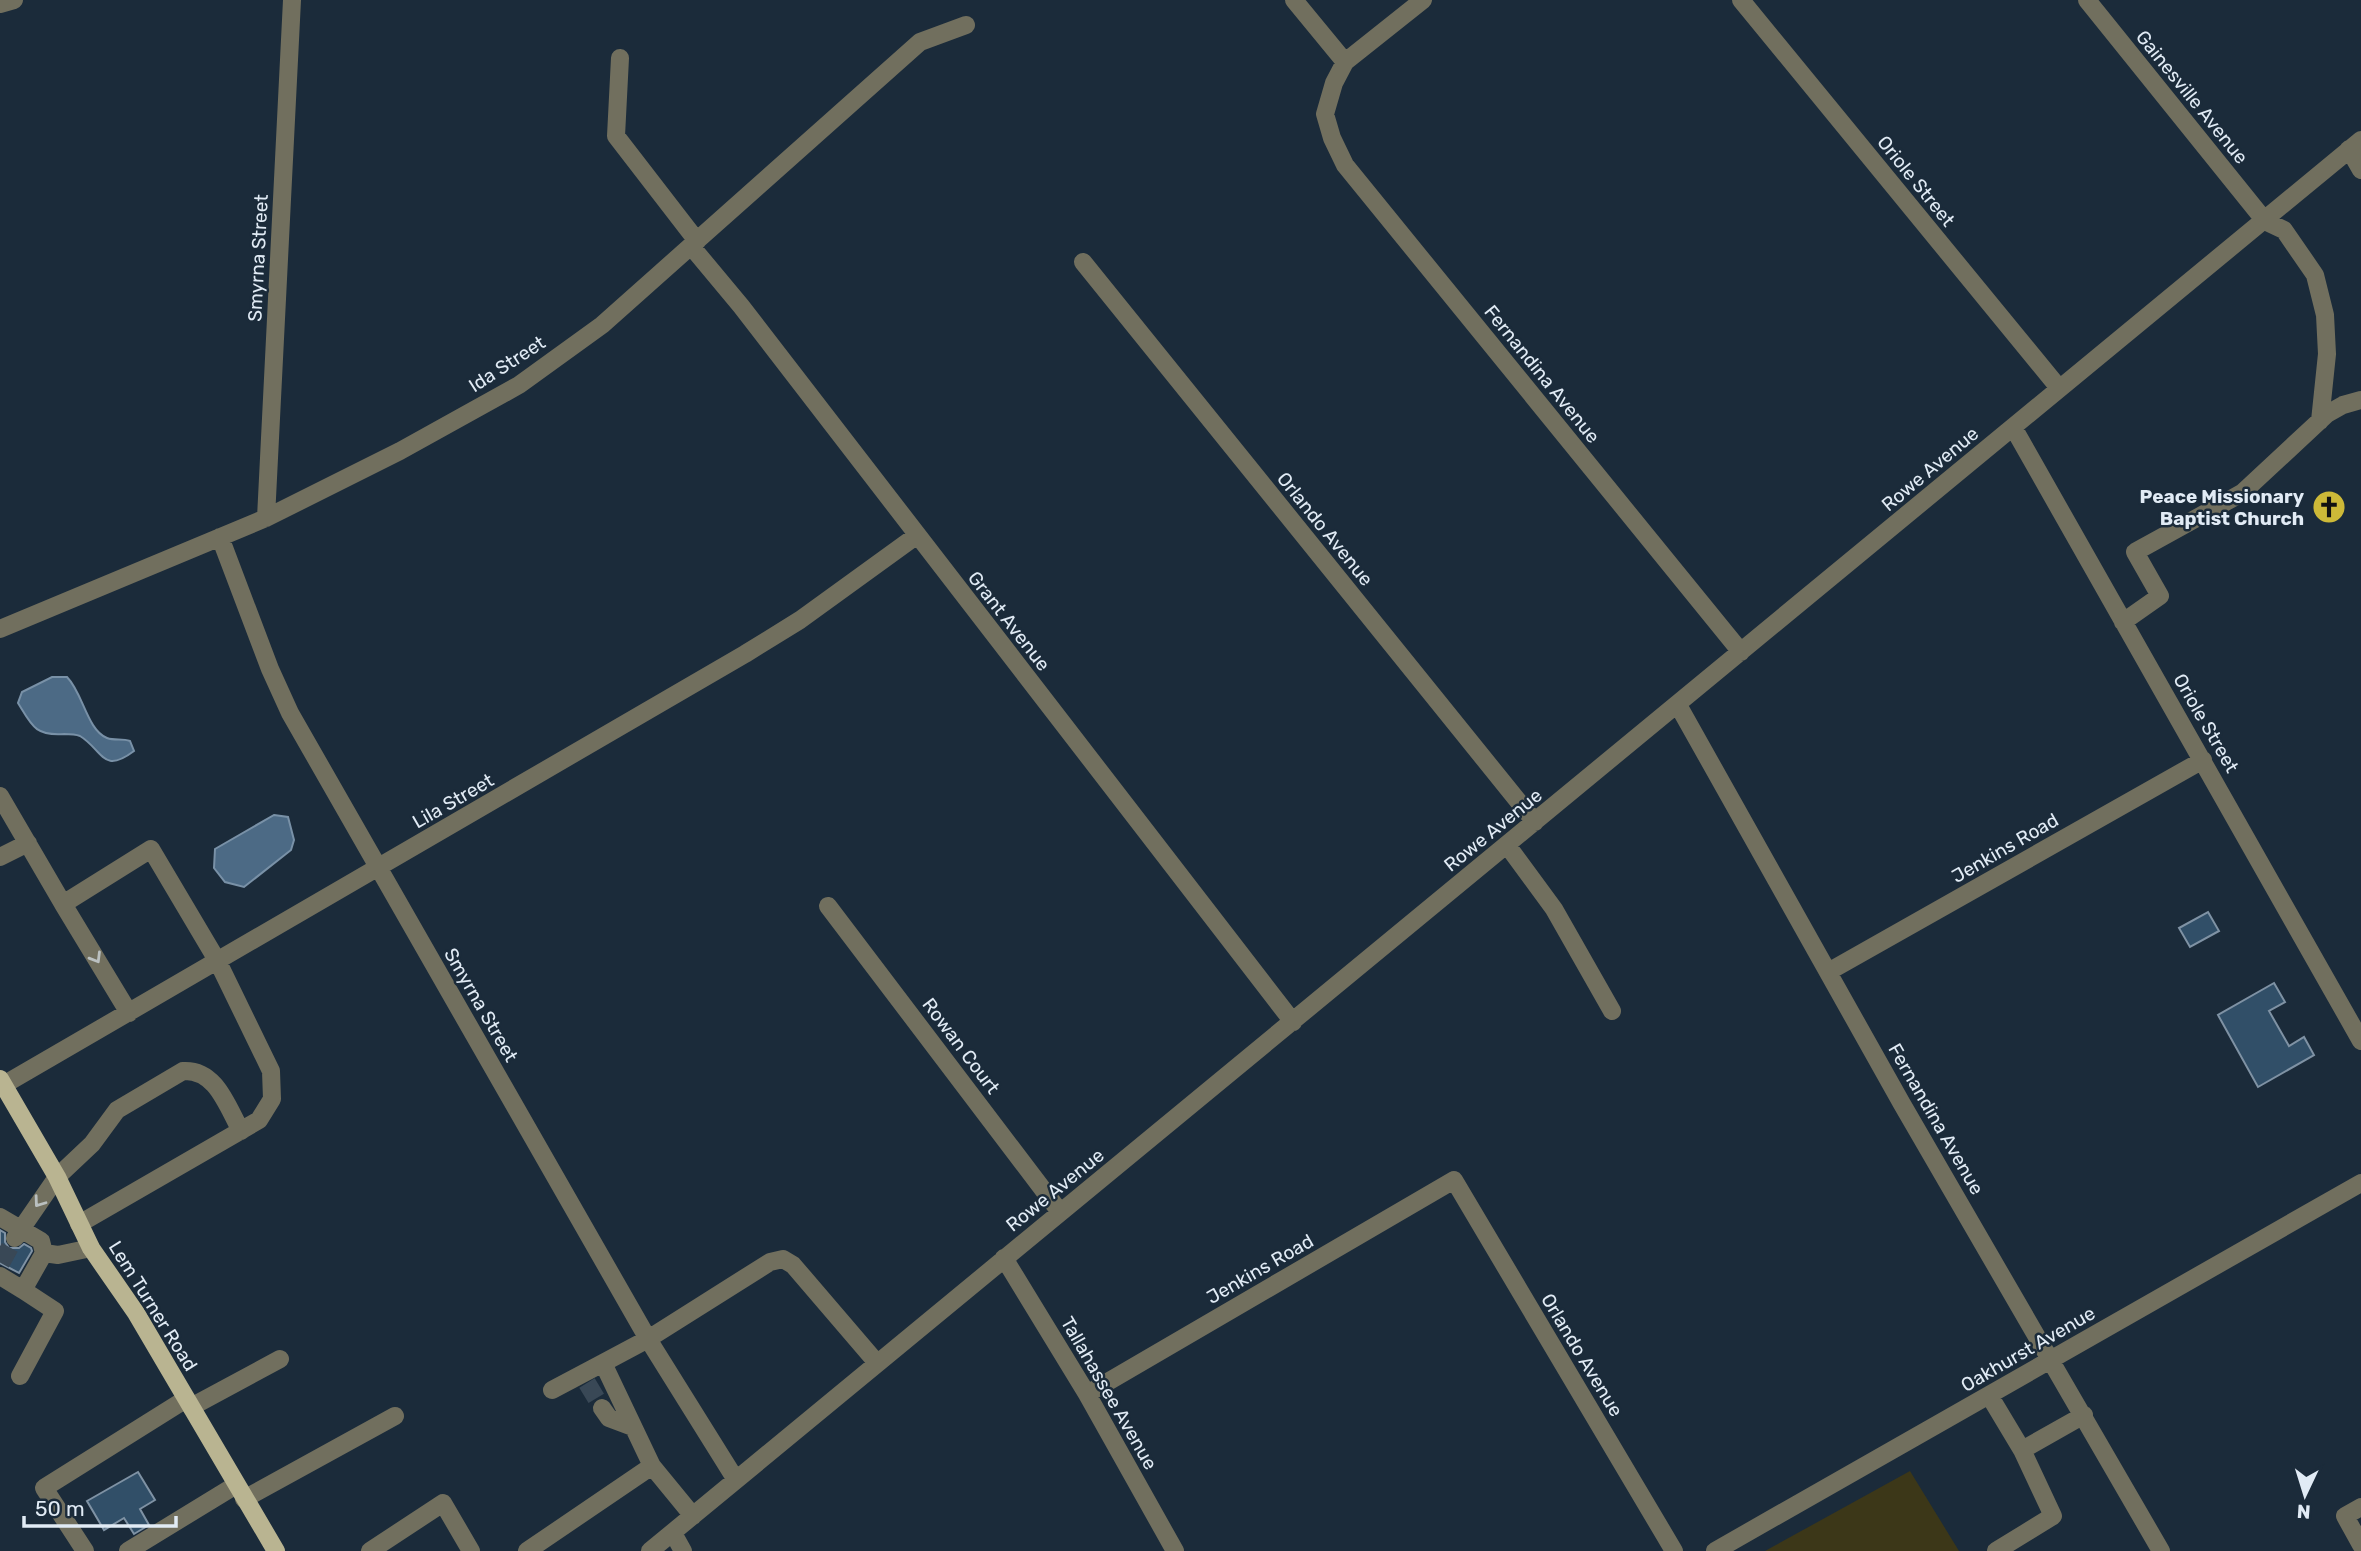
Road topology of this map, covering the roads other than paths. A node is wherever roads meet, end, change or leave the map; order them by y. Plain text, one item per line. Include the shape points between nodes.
1 (14, 0) edge
2 (292, 0) edge
3 (1294, 0) edge
4 (1423, 0) edge
5 (1741, 0) edge
6 (2087, 0) edge
7 (0, 4) edge
8 (966, 25) dead end
9 (620, 58) dead end
10 (1345, 62) junction
11 (2355, 145) edge
12 (2361, 170) edge
13 (2265, 221) junction
14 (694, 244) junction
15 (1083, 262) dead end
16 (2059, 387) junction
17 (2361, 400) edge
18 (2320, 421) junction
19 (2013, 427) junction
20 (266, 518) junction
21 (916, 536) junction
22 (220, 537) junction
23 (2123, 622) junction
24 (0, 629) edge
25 (1741, 652) junction
26 (1678, 705) junction
27 (2203, 760) junction
28 (0, 796) edge
29 (1535, 822) junction
30 (28, 842) junction
31 (1507, 845) junction
32 (0, 857) edge
33 (379, 869) junction
34 (63, 904) junction
35 (828, 906) dead end
36 (218, 962) junction
37 (1828, 972) junction
38 (1612, 1011) dead end
39 (130, 1013) junction
40 (1293, 1021) junction
41 (2361, 1041) edge
42 (1, 1084) edge
43 (241, 1131) junction
44 (57, 1177) junction
45 (1454, 1180) joint
46 (2361, 1183) edge
47 (1060, 1212) junction
48 (0, 1217) edge
49 (79, 1224) junction
50 (18, 1233) junction
51 (92, 1248) junction
52 (44, 1253) junction
53 (1004, 1258) junction
54 (0, 1268) edge
55 (23, 1290) junction
56 (648, 1339) junction
57 (280, 1359) dead end
58 (2052, 1359) junction
59 (603, 1363) junction
60 (877, 1363) junction
61 (20, 1376) dead end
62 (552, 1391) dead end
63 (1087, 1394) junction
64 (1989, 1395) junction
65 (189, 1403) junction
66 (602, 1408) tunnel mouth
67 (2084, 1415) junction
68 (395, 1416) dead end
69 (633, 1427) junction
70 (2022, 1450) junction
71 (652, 1466) junction
72 (736, 1480) junction
73 (240, 1492) junction
74 (2361, 1507) edge
75 (693, 1516) junction
76 (673, 1532) junction
77 (2361, 1545) edge
78 (269, 1549) edge
79 (85, 1551) edge
80 (128, 1551) edge
81 (370, 1551) edge
82 (471, 1551) edge
83 (527, 1551) edge
84 (650, 1551) edge
85 (684, 1551) edge
86 (1175, 1551) edge
87 (1674, 1551) edge
88 (1715, 1551) edge
89 (1996, 1551) edge
90 (2161, 1551) edge

1 - 7 street
2 - 20 street, Smyrna Street
3 - 10 street
4 - 10 street
5 - 16 street, Oriole Street
6 - 13 street, Gainesville Avenue
8 - 14 street, Ida Street via 920,42
9 - 14 street, Grant Avenue via 616,136
10 - 25 street, Fernandina Avenue via 1325,114 1345,165
11 - 12 street
11 - 13 street, Rowe Avenue
13 - 16 street, Rowe Avenue
13 - 18 street, Gainesville Avenue via 2284,230 2315,275 2325,315 2327,354
14 - 20 street, Ida Street via 602,325 519,385
14 - 21 street, Grant Avenue
15 - 29 street, Orlando Avenue
16 - 19 street, Rowe Avenue
17 - 18 street via 2343,405
18 - 23 street via 2242,492 2135,551 2160,596
19 - 23 street, Oriole Street
19 - 25 street, Rowe Avenue
20 - 22 street, Ida Street
21 - 33 street, Lila Street via 800,620
21 - 40 street, Grant Avenue
22 - 24 street, Ida Street
22 - 33 street, Smyrna Street via 290,713
23 - 27 street, Oriole Street
25 - 26 street, Rowe Avenue
26 - 29 street, Rowe Avenue
26 - 37 street, Fernandina Avenue
27 - 37 street, Jenkins Road
27 - 41 street, Oriole Street
28 - 30 street
29 - 31 street, Rowe Avenue
30 - 32 street
30 - 34 street
31 - 38 street via 1553,909
31 - 40 street, Rowe Avenue
33 - 36 street, Lila Street
33 - 56 street, Smyrna Street
34 - 36 street via 151,849
34 -> 39 street
35 - 47 street, Rowan Court
36 - 39 street, Lila Street
36 - 43 street via 273,1082 268,1110
37 - 58 street, Fernandina Avenue
39 - 42 street, Lila Street
40 - 47 street, Rowe Avenue
42 - 44 main road, Lem Turner Road
43 - 44 street via 208,1077 183,1071 117,1110 92,1144
43 - 49 street
44 - 49 main road, Lem Turner Road
44 -> 50 street
45 - 63 street, Jenkins Road
45 - 87 street, Orlando Avenue
46 - 58 street, Oakhurst Avenue
47 - 53 street, Rowe Avenue
48 - 50 street
49 - 51 main road, Lem Turner Road
50 - 52 street via 41,1241
51 - 52 street
51 - 65 main road, Lem Turner Road
52 - 55 street
53 - 60 street, Rowe Avenue
53 - 63 street, Tallahassee Avenue
54 - 55 street
55 - 61 street via 55,1311
56 - 59 street
56 - 60 street via 770,1262 783,1259
56 - 72 street, Smyrna Street
57 - 65 street
58 - 64 street, Oakhurst Avenue
58 - 67 street, Fernandina Avenue
59 - 62 street via 584,1379
59 - 69 street
60 - 72 street, Rowe Avenue
63 - 86 street, Tallahassee Avenue
64 - 70 street
64 - 88 street, Oakhurst Avenue
65 - 73 main road, Lem Turner Road
65 - 79 street via 44,1488
66 - 69 street via 609,1418
67 - 70 street
67 - 90 street, Fernandina Avenue
68 - 73 street
69 - 71 street
70 - 89 street via 2053,1516
71 - 75 street
71 - 83 street
72 - 75 street, Rowe Avenue
73 - 78 main road, Lem Turner Road
73 - 80 street
74 - 77 street via 2345,1516
75 - 76 street, Rowe Avenue
76 - 84 street, Rowe Avenue
76 - 85 street
81 - 82 street via 443,1503

